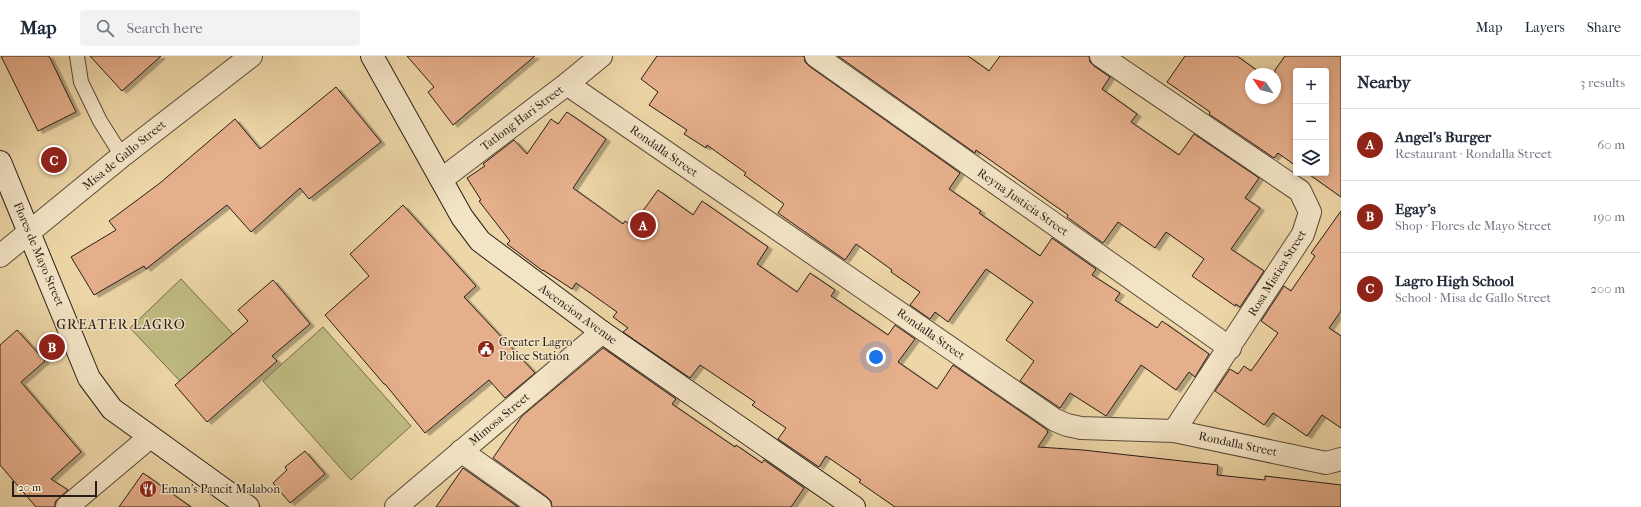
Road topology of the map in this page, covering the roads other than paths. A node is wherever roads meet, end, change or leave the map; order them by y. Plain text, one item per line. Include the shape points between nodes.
1 (77, 56) edge
2 (251, 56) edge
3 (372, 56) edge
4 (601, 56) edge
5 (816, 56) edge
6 (1101, 56) edge
7 (567, 84) junction
8 (122, 156) junction
9 (0, 162) edge
10 (442, 179) junction
11 (30, 232) junction
12 (0, 256) edge
13 (602, 332) junction
14 (1230, 348) junction
15 (1174, 431) junction
16 (150, 437) junction
17 (461, 451) junction
18 (1341, 459) edge
19 (67, 507) edge
20 (248, 507) edge
21 (396, 507) edge
22 (540, 507) edge
23 (854, 507) edge

1 - 8 lane via 81,82 100,121
2 - 8 street, Misa de Gallo Street
3 - 10 street, Ascencion Avenue
4 - 7 street, Tatlong Hari Street
5 - 14 street, Reyna Justicia Street
6 - 14 street, Rosa Mistica Street via 1300,191 1310,212 1303,234
7 - 10 street, Tatlong Hari Street
7 - 15 street, Rondalla Street via 1055,420 1081,428
8 - 11 street, Misa de Gallo Street
9 - 11 street, Flores de Mayo Street
10 - 13 street, Ascencion Avenue via 462,217 480,242
11 - 12 street, Misa de Gallo Street
11 - 16 street, Flores de Mayo Street via 89,378 112,408
13 - 17 street, Mimosa Street
13 - 23 street, Ascencion Avenue
14 - 15 street, Rosa Mistica Street
15 - 18 street, Rondalla Street via 1326,463
16 - 19 street
16 - 20 street, Flores de Mayo Street
17 - 21 street, Mimosa Street
17 - 22 street

